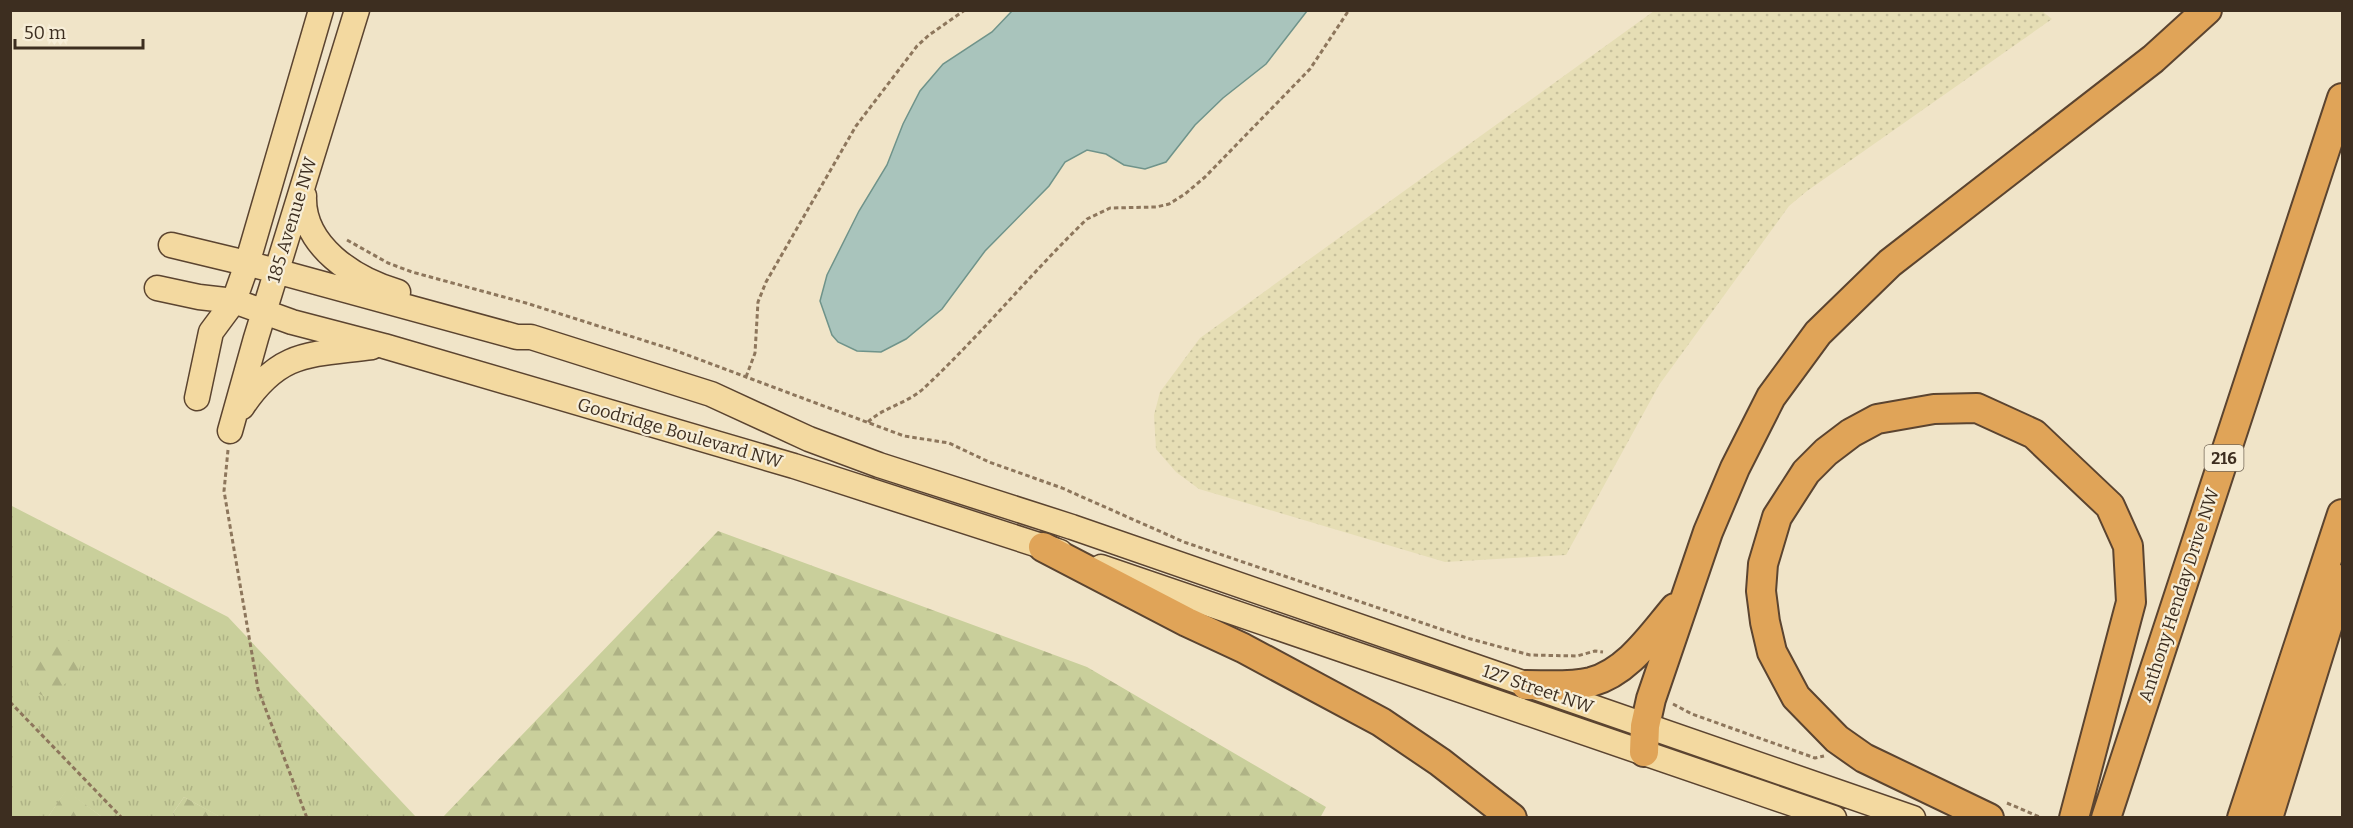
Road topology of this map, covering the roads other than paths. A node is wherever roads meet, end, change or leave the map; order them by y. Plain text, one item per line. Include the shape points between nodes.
1 (321, 10) edge
2 (357, 10) edge
3 (2207, 10) edge
4 (2343, 98) edge
5 (304, 180) junction
6 (171, 245) dead end
7 (247, 264) junction
8 (277, 272) junction
9 (157, 288) dead end
10 (234, 301) junction
11 (264, 313) junction
12 (531, 337) junction
13 (384, 346) junction
14 (196, 398) dead end
15 (2343, 514) edge
16 (1043, 547) junction
17 (1164, 559) joint
18 (2343, 579) edge
19 (1686, 595) junction
20 (1198, 599) joint
21 (1526, 684) junction
22 (1647, 726) junction
23 (1999, 807) edge
24 (1512, 818) edge
25 (1834, 818) edge
26 (1913, 818) edge
27 (2074, 818) edge
28 (2106, 818) edge
29 (2242, 818) edge
30 (2268, 818) edge

1 - 7 main road, 185 Avenue NW
2 - 5 main road, 185 Avenue NW
3 - 19 highway via 2153,59 1890,262 1818,333 1771,397 1755,427
4 - 28 highway, Anthony Henday Drive NW / 216
5 - 8 main road, 185 Avenue NW
5 - 12 main road via 303,208 312,234 319,245 349,268 394,291 480,316
6 - 7 main road, Goodridge Boulevard NW
7 - 8 main road, Goodridge Boulevard NW
7 - 10 main road, 185 Avenue NW
8 - 11 main road, 185 Avenue NW
8 - 12 main road, Goodridge Boulevard NW via 517,337
9 - 10 main road, Goodridge Boulevard NW
10 - 11 main road, Goodridge Boulevard NW
10 - 14 main road, 185 Avenue NW via 211,332
11 - 13 main road, Goodridge Boulevard NW
11 - 13 main road, 185 Avenue NW via 231,426 256,386 284,363 319,354
12 - 17 main road, Goodridge Boulevard NW via 711,394 809,439 879,465
13 - 16 main road, Goodridge Boulevard NW via 794,466
15 - 29 highway
16 - 20 main road, Goodridge Boulevard NW
16 - 24 highway via 1381,722
17 - 21 main road, 127 Street NW
18 - 30 highway
19 - 21 highway via 1635,655 1614,670 1593,681 1566,686
19 - 22 highway
20 - 22 main road, 127 Street NW
21 - 22 main road, 127 Street NW
22 - 25 main road, 127 Street NW
22 - 26 main road, 127 Street NW
23 - 27 highway via 1864,758 1837,739 1796,698 1772,652 1761,591 1763,564 1777,517 1806,472 1827,452 1877,419 1922,411 1977,408 2034,434 2110,506 2128,546 2131,602

